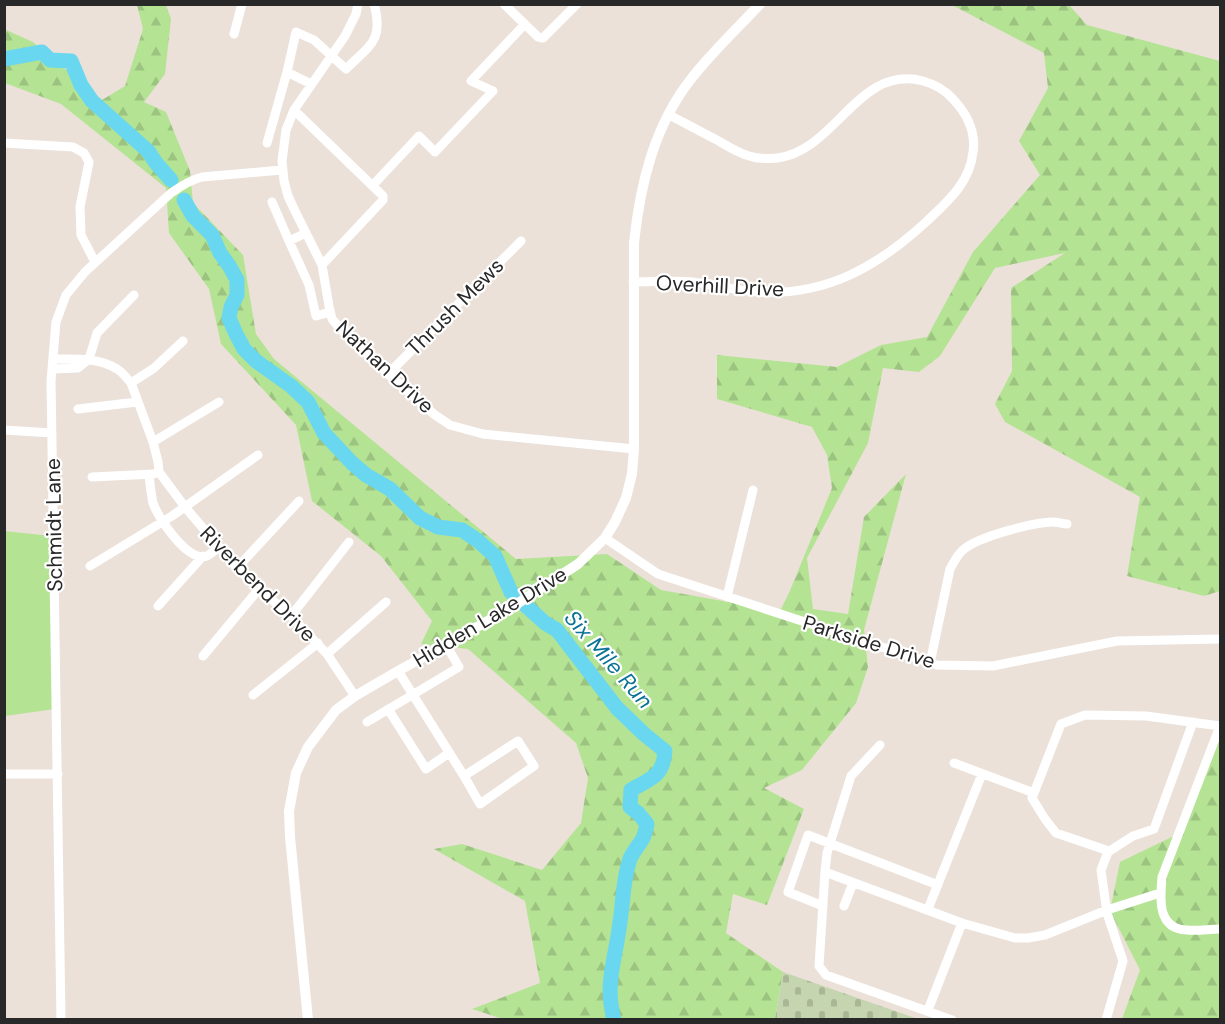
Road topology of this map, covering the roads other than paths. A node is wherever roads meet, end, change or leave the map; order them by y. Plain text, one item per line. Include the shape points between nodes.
1 (242, 4) edge
2 (358, 4) edge
3 (374, 4) edge
4 (504, 4) edge
5 (577, 4) edge
6 (760, 4) edge
7 (525, 24) junction
8 (234, 34) dead end
9 (331, 55) junction
10 (287, 72) junction
11 (311, 84) junction
12 (294, 110) junction
13 (669, 115) junction
14 (4, 143) edge
15 (267, 143) dead end
16 (282, 170) junction
17 (373, 185) junction
18 (272, 202) dead end
19 (306, 232) junction
20 (289, 241) junction
21 (521, 241) dead end
22 (95, 262) junction
23 (322, 265) junction
24 (633, 282) junction
25 (134, 295) dead end
26 (330, 312) junction
27 (183, 341) dead end
28 (88, 359) junction
29 (53, 364) junction
30 (388, 374) junction
31 (131, 383) junction
32 (137, 402) junction
33 (219, 402) dead end
34 (78, 409) dead end
35 (4, 430) edge
36 (52, 433) junction
37 (153, 442) junction
38 (634, 448) junction
39 (258, 455) dead end
40 (159, 472) junction
41 (149, 475) junction
42 (92, 477) dead end
43 (753, 490) dead end
44 (299, 501) dead end
45 (184, 507) junction
46 (163, 521) junction
47 (1067, 524) dead end
48 (605, 538) junction
49 (349, 542) dead end
50 (219, 548) junction
51 (203, 556) junction
52 (90, 566) dead end
53 (237, 568) junction
54 (259, 590) junction
55 (727, 597) junction
56 (386, 602) dead end
57 (158, 606) dead end
58 (291, 616) junction
59 (1221, 639) edge
60 (318, 643) junction
61 (446, 645) junction
62 (327, 654) junction
63 (202, 656) dead end
64 (930, 663) junction
65 (398, 671) junction
66 (253, 695) dead end
67 (412, 695) junction
68 (355, 696) junction
69 (388, 709) junction
70 (367, 722) dead end
71 (1192, 722) junction
72 (1221, 726) edge
73 (880, 745) dead end
74 (448, 753) junction
75 (954, 763) dead end
76 (4, 774) edge
77 (58, 774) junction
78 (982, 774) junction
79 (464, 776) junction
80 (1034, 793) junction
81 (830, 843) junction
82 (1109, 851) junction
83 (825, 872) junction
84 (854, 883) junction
85 (939, 885) junction
86 (1160, 893) junction
87 (823, 906) junction
88 (844, 906) dead end
89 (928, 909) junction
90 (1107, 910) junction
91 (962, 923) junction
92 (1221, 928) edge
93 (928, 1010) junction
94 (61, 1020) edge
95 (308, 1020) edge
96 (952, 1020) edge
97 (1106, 1020) edge

1 - 8 street
2 - 9 street, Nathan Drive via 345,36
3 - 9 street via 378,31 374,41 346,69
4 - 7 street
5 - 7 street via 543,38
6 - 13 street, Hidden Lake Drive via 689,81
7 - 17 street via 471,81 493,91 435,152 419,136
9 - 10 street via 314,40 296,32
9 - 11 street, Nathan Drive
10 - 11 street
10 - 15 street
11 - 12 street, Nathan Drive
12 - 16 street, Nathan Drive via 283,147
12 - 17 street
13 - 24 street, Hidden Lake Drive via 655,144 637,210
13 - 24 street, Overhill Drive via 750,157 777,158 816,142 871,90 901,79 915,79 933,84 960,106 974,137 973,153 970,168 952,197 906,240 850,275 829,283 783,292 759,292 693,282
14 - 22 street via 73,147 84,153 89,162 80,207 81,235
16 - 19 street, Nathan Drive via 288,196
16 - 22 street, Schmidt Lane via 192,180 171,193
17 - 23 street via 383,200
18 - 20 street
19 - 20 street
19 - 23 street, Nathan Drive
20 - 26 street via 309,285 316,316
21 - 30 street, Thrush Mews
22 - 29 street, Schmidt Lane via 66,295 56,322
23 - 26 street, Nathan Drive
24 - 38 street, Hidden Lake Drive
25 - 28 street via 97,333
26 - 30 street, Nathan Drive via 337,326
27 - 31 street via 154,369
28 - 29 street via 78,368
28 - 31 street via 117,369
29 - 36 street, Schmidt Lane
30 - 38 street, Nathan Drive via 435,415 466,430
31 - 32 street, Riverbend Drive
32 - 34 street
32 - 37 street, Riverbend Drive
33 - 37 street
35 - 36 street
36 - 77 street, Schmidt Lane
37 - 40 street, Riverbend Drive
38 - 48 street, Hidden Lake Drive via 626,498
39 - 45 street
40 - 41 street
40 - 45 street, Riverbend Drive
41 - 42 street
41 - 46 street via 154,505
43 - 55 street
44 - 53 street
45 - 46 street
45 - 50 street, Riverbend Drive
46 - 51 street via 189,552
46 - 52 street
47 - 64 street via 1037,524 984,537 962,550 950,569
48 - 55 street, Parkside Drive via 658,574
48 - 61 street, Hidden Lake Drive via 578,564 537,592
49 - 58 street
50 - 51 street
50 - 53 street, Riverbend Drive
51 - 57 street
53 - 54 street, Riverbend Drive
54 - 58 street, Riverbend Drive
54 - 63 street
55 - 64 street, Parkside Drive
56 - 62 street
58 - 60 street, Riverbend Drive
59 - 64 street, Parkside Drive via 1117,641 993,666
60 - 62 street, Riverbend Drive
60 - 66 street
61 - 65 street, Hidden Lake Drive
61 - 67 street via 459,667
62 - 68 street, Riverbend Drive
65 - 67 street
65 - 68 street, Hidden Lake Drive
67 - 69 street
67 - 74 street
68 - 95 street, Hidden Lake Drive via 336,710 308,747 296,773 289,811
69 - 70 street
69 - 74 street via 426,769
71 - 72 street
71 - 80 street via 1085,715 1061,724
71 - 82 street via 1154,829 1132,836
72 - 86 street via 1162,877
73 - 81 street via 851,776
74 - 79 street
75 - 78 street
76 - 77 street
77 - 94 street, Schmidt Lane
78 - 80 street
78 - 85 street
79 - 79 street via 480,804 534,766 518,741
80 - 82 street via 1032,798 1056,833
81 - 83 street
81 - 85 street
81 - 87 street via 807,835 788,892
82 - 90 street via 1101,870
83 - 84 street
83 - 87 street
84 - 88 street
84 - 89 street
85 - 89 street
86 - 90 street
86 - 92 street via 1162,913 1172,926 1184,930
87 - 93 street via 819,966 826,975
89 - 91 street
90 - 91 street via 1028,938 1013,938
90 - 97 street via 1123,961
91 - 93 street
93 - 96 street

